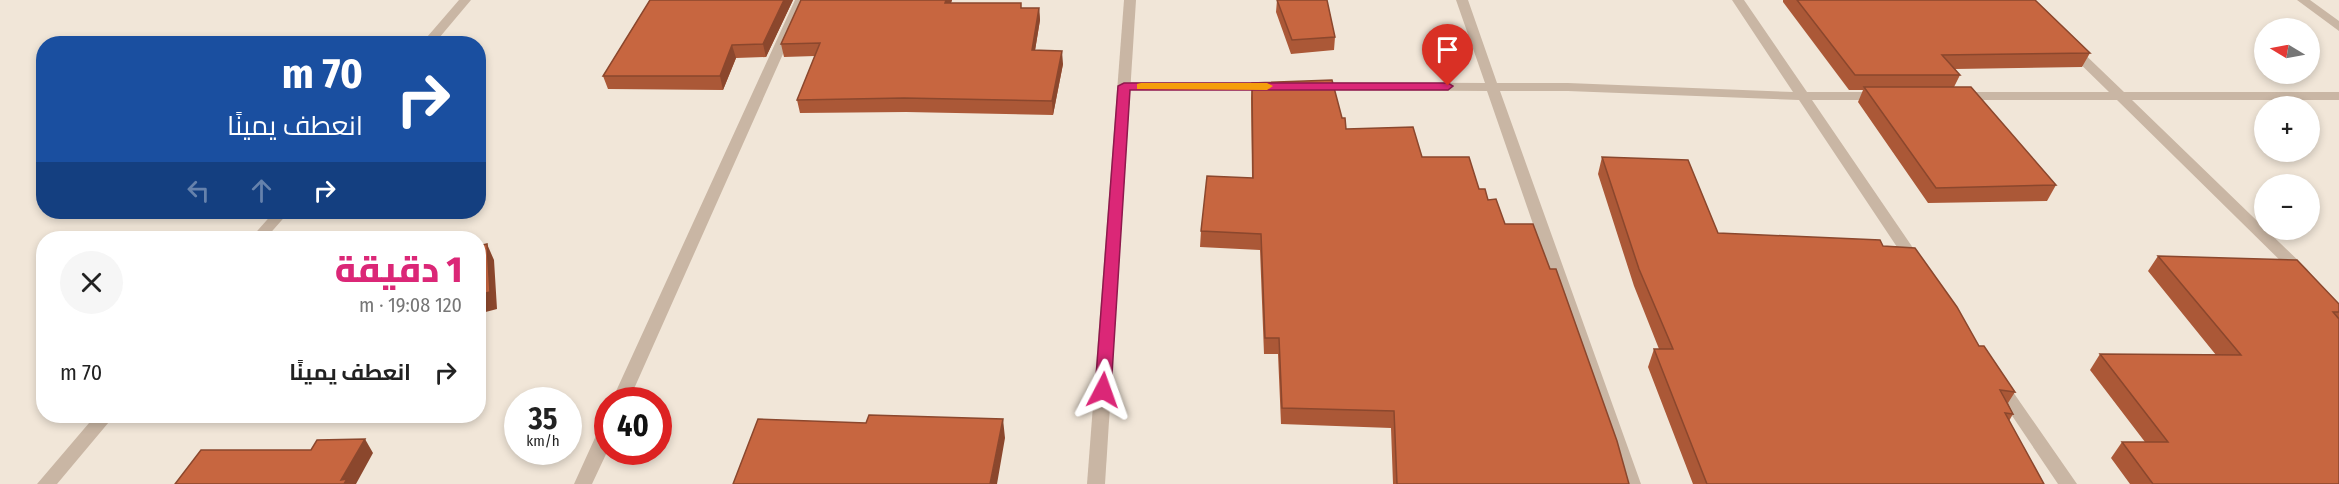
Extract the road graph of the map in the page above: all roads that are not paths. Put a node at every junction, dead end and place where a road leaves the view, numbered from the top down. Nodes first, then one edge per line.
1 (465, 0) edge
2 (801, 0) edge
3 (1130, 0) edge
4 (1462, 0) edge
5 (1738, 0) edge
6 (2303, 0) edge
7 (2339, 27) edge
8 (434, 36) edge
9 (2063, 40) edge
10 (1124, 86) junction
11 (1279, 86) edge
12 (1303, 86) edge
13 (1494, 86) junction
14 (1801, 96) junction
15 (1896, 96) edge
16 (1943, 96) edge
17 (2120, 96) junction
18 (2339, 96) edge
19 (276, 219) edge
20 (264, 231) edge
21 (1928, 280) edge
22 (2314, 284) edge
23 (1988, 368) edge
24 (626, 387) edge
25 (99, 423) edge
26 (594, 460) edge
27 (46, 484) edge
28 (583, 484) edge
29 (1096, 484) edge
30 (1632, 484) edge
31 (2068, 484) edge

1 - 8 street
2 - 24 street
3 - 10 street
4 - 13 street
5 - 14 street
6 - 7 street
9 - 17 street
10 - 11 street
10 - 29 street
12 - 13 street
13 - 14 street
13 - 30 street
14 - 15 street
14 - 21 street
16 - 17 street
17 - 18 street
17 - 22 street
19 - 20 street
23 - 31 street
25 - 27 street
26 - 28 street

